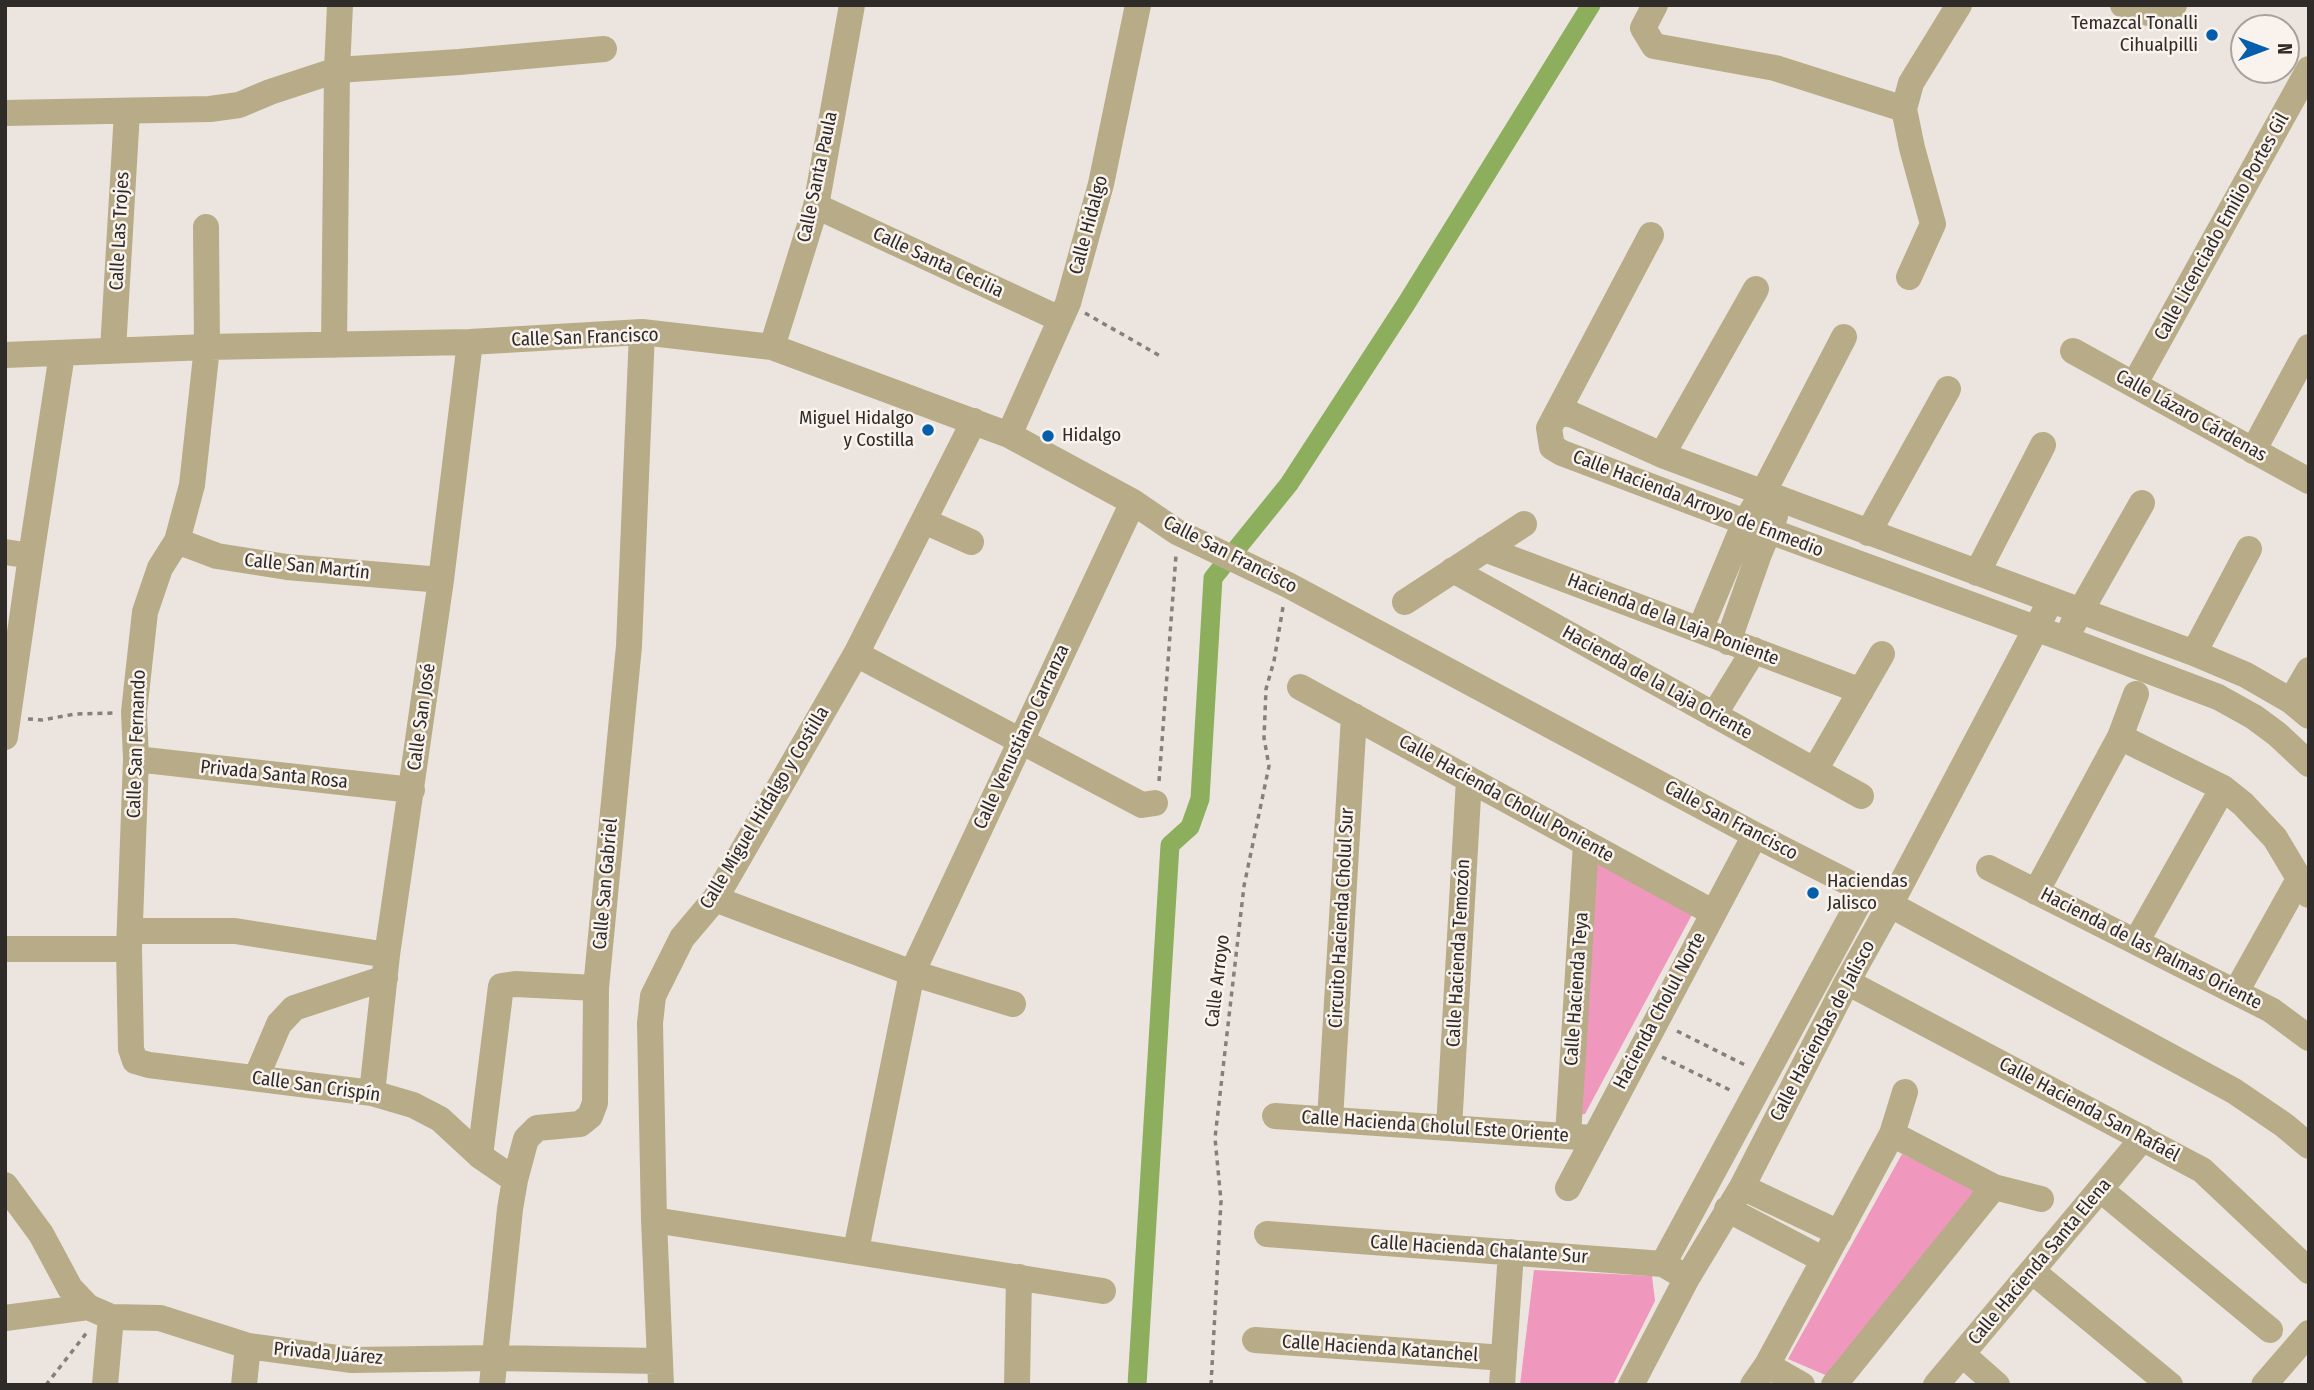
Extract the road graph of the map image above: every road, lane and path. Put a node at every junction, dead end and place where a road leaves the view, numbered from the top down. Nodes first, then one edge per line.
1 (340, 5) edge
2 (852, 5) edge
3 (1138, 5) edge
4 (1655, 5) edge
5 (1959, 5) edge
6 (2123, 5) edge
7 (2174, 5) edge
8 (604, 49) dead end
9 (2309, 69) edge
10 (337, 70) junction
11 (1905, 109) junction
12 (127, 112) junction
13 (5, 113) edge
14 (816, 206) junction
15 (206, 227) dead end
16 (1651, 235) dead end
17 (1909, 277) dead end
18 (1756, 289) dead end
19 (1064, 311) junction
20 (642, 332) junction
21 (1844, 337) dead end
22 (470, 342) junction
23 (334, 345) junction
24 (772, 346) junction
25 (207, 347) junction
26 (2309, 348) edge
27 (113, 350) junction
28 (2073, 351) dead end
29 (62, 354) junction
30 (5, 355) edge
31 (1162, 357) dead end
32 (2134, 385) junction
33 (1948, 389) dead end
34 (1556, 417) junction
35 (974, 421) junction
36 (1009, 435) junction
37 (2043, 445) dead end
38 (2253, 451) junction
39 (1662, 455) junction
40 (2309, 481) edge
41 (1773, 497) junction
42 (1133, 502) junction
43 (2142, 503) dead end
44 (924, 521) junction
45 (1524, 524) dead end
46 (1757, 526) junction
47 (1177, 532) junction
48 (1868, 533) junction
49 (177, 541) junction
50 (971, 542) dead end
51 (1485, 549) junction
52 (2249, 549) dead end
53 (18, 554) edge
54 (1453, 570) junction
55 (1977, 573) junction
56 (441, 580) junction
57 (1288, 584) junction
58 (2051, 600) junction
59 (1405, 602) dead end
60 (2081, 610) junction
61 (2037, 629) junction
62 (1700, 630) junction
63 (2065, 639) junction
64 (1728, 642) junction
65 (1754, 650) junction
66 (2194, 653) junction
67 (856, 654) junction
68 (1882, 654) dead end
69 (2309, 670) edge
70 (1300, 687) dead end
71 (1861, 691) junction
72 (2136, 694) dead end
73 (2300, 709) edge
74 (134, 712) junction
75 (1714, 715) junction
76 (1354, 716) junction
77 (7, 727) edge
78 (2120, 737) junction
79 (1020, 740) junction
80 (136, 760) junction
81 (2309, 764) edge
82 (1815, 771) junction
83 (1469, 779) junction
84 (2222, 788) junction
85 (412, 790) junction
86 (1861, 796) dead end
87 (1155, 803) joint
88 (1755, 835) junction
89 (1586, 843) junction
90 (1989, 868) dead end
91 (2304, 887) edge
92 (1865, 891) junction
93 (2036, 892) junction
94 (715, 899) junction
95 (1890, 905) junction
96 (1712, 912) junction
97 (130, 940) junction
98 (2136, 942) junction
99 (5, 948) edge
100 (386, 966) junction
101 (912, 973) junction
102 (1847, 982) junction
103 (596, 988) junction
104 (2236, 992) junction
105 (1013, 1003) dead end
106 (1655, 1021) junction
107 (2309, 1038) edge
108 (1642, 1047) junction
109 (135, 1061) joint
110 (1766, 1075) junction
111 (257, 1078) junction
112 (1905, 1092) dead end
113 (372, 1093) junction
114 (1753, 1101) junction
115 (1275, 1116) dead end
116 (1330, 1120) junction
117 (1449, 1128) junction
118 (1892, 1134) junction
119 (1568, 1136) junction
120 (1594, 1138) junction
121 (2143, 1138) junction
122 (2309, 1146) edge
123 (480, 1156) junction
124 (515, 1180) junction
125 (5, 1185) edge
126 (1742, 1187) junction
127 (1994, 1187) junction
128 (1568, 1188) dead end
129 (2101, 1190) junction
130 (2041, 1199) dead end
131 (1727, 1209) junction
132 (654, 1220) junction
133 (1839, 1233) junction
134 (1267, 1234) dead end
135 (856, 1250) junction
136 (1511, 1252) junction
137 (1824, 1260) junction
138 (1663, 1264) junction
139 (2309, 1270) edge
140 (2032, 1271) junction
141 (1019, 1277) junction
142 (1687, 1279) junction
143 (1103, 1291) dead end
144 (100, 1313) junction
145 (5, 1318) edge
146 (2270, 1330) dead end
147 (2309, 1333) edge
148 (1255, 1340) dead end
149 (248, 1346) junction
150 (1962, 1354) junction
151 (495, 1358) junction
152 (1504, 1358) junction
153 (659, 1373) edge
154 (1760, 1375) edge
155 (46, 1385) edge
156 (105, 1385) edge
157 (244, 1385) edge
158 (492, 1385) edge
159 (1017, 1385) edge
160 (1211, 1385) edge
161 (1502, 1385) edge
162 (1631, 1385) edge
163 (1802, 1385) edge
164 (1834, 1385) edge
165 (1936, 1385) edge
166 (1997, 1385) edge
167 (2170, 1385) edge
168 (2264, 1385) edge

1 - 10 street
2 - 14 street, Calle Santa Paula
3 - 19 street, Calle Hidalgo
4 - 11 street
5 - 11 street
6 - 7 street
8 - 10 street
9 - 32 street, Calle Licenciado Emilio Portes Gil
10 - 12 street
10 - 23 street
11 - 17 street
12 - 13 street
12 - 27 street, Calle Las Trojes
14 - 19 street, Calle Santa Cecilia
14 - 24 street, Calle Santa Paula
15 - 25 street, Calle San Fernando
16 - 34 street
18 - 39 street
19 - 31 path
19 - 36 street, Calle Hidalgo
20 - 22 street, Calle San Francisco
20 - 24 street, Calle San Francisco
20 - 103 street, Calle San Gabriel
21 - 41 street
22 - 23 street, Calle San Francisco
22 - 56 street, Calle San José
23 - 25 street, Calle San Francisco
24 - 35 street, Calle San Francisco
25 - 27 street, Calle San Francisco
25 - 49 street, Calle San Fernando
26 - 38 street
27 - 29 street, Calle San Francisco
28 - 32 street, Calle Lázaro Cárdenas
29 - 30 street, Calle San Francisco
29 - 53 street
32 - 38 street, Calle Lázaro Cárdenas
33 - 48 street
34 - 39 street, Calle Hacienda Arroyo de Enmedio
34 - 46 street, Calle Hacienda Arroyo de Enmedio
35 - 36 street, Calle San Francisco
35 - 44 street, Calle Miguel Hidalgo y Costilla
36 - 42 street, Calle San Francisco
37 - 55 street
38 - 40 street, Calle Lázaro Cárdenas
39 - 41 street, Calle Hacienda Arroyo de Enmedio
41 - 46 street
41 - 48 street, Calle Hacienda Arroyo de Enmedio
42 - 47 street, Calle San Francisco
42 - 79 street, Calle Venustiano Carranza
43 - 60 street
44 - 50 street
44 - 67 street, Calle Miguel Hidalgo y Costilla
45 - 51 street
46 - 61 street, Calle Hacienda Arroyo de Enmedio
46 - 62 street
46 - 64 street
47 - 57 street, Calle San Francisco
47 - 87 path
48 - 55 street, Calle Hacienda Arroyo de Enmedio
49 - 56 street, Calle San Martín
49 - 74 street, Calle San Fernando
51 - 54 street
51 - 62 street, Hacienda de la Laja Poniente
52 - 66 street
53 - 77 street
54 - 59 street
54 - 75 street, Hacienda de la Laja Oriente
55 - 58 street, Calle Hacienda Arroyo de Enmedio
56 - 85 street, Calle San José
57 - 88 street, Calle San Francisco
57 - 160 path, Calle Arroyo
58 - 60 street, Calle Hacienda Arroyo de Enmedio
58 - 61 street, Calle Haciendas de Jalisco
60 - 63 street
60 - 66 street, Calle Hacienda Arroyo de Enmedio
61 - 63 street, Calle Hacienda Arroyo de Enmedio
61 - 95 street, Calle Haciendas de Jalisco
62 - 64 street, Hacienda de la Laja Poniente
63 - 81 street, Calle Hacienda Arroyo de Enmedio
64 - 65 street, Hacienda de la Laja Poniente
65 - 71 street, Hacienda de la Laja Poniente
65 - 75 street
66 - 73 street, Calle Hacienda Arroyo de Enmedio
67 - 79 street
67 - 94 street, Calle Miguel Hidalgo y Costilla
68 - 71 street
69 - 73 street
70 - 76 street, Calle Hacienda Cholul Poniente
71 - 82 street
72 - 78 street
74 - 77 path
74 - 80 street, Calle San Fernando
75 - 82 street, Hacienda de la Laja Oriente
76 - 83 street, Calle Hacienda Cholul Poniente
76 - 116 street, Circuito Hacienda Cholul Sur
78 - 84 street
78 - 93 street
79 - 87 street
79 - 101 street, Calle Venustiano Carranza
80 - 85 street, Privada Santa Rosa
80 - 97 street, Calle San Fernando
82 - 86 street, Hacienda de la Laja Oriente
83 - 89 street, Calle Hacienda Cholul Poniente
83 - 117 street, Calle Hacienda Temozón
84 - 91 street
84 - 98 street
85 - 100 street, Calle San José
88 - 92 street, Calle San Francisco
88 - 96 street, Hacienda Cholul Norte
89 - 96 street, Calle Hacienda Cholul Poniente
89 - 119 street, Calle Hacienda Teya
90 - 93 street, Hacienda de las Palmas Oriente
91 - 104 street
92 - 95 street, Calle San Francisco
92 - 110 street, Calle Haciendas de Jalisco
93 - 98 street, Hacienda de las Palmas Oriente
94 - 101 street
94 - 132 street, Calle Miguel Hidalgo y Costilla
95 - 102 street, Calle Haciendas de Jalisco
95 - 122 street, Calle San Francisco
96 - 106 street, Hacienda Cholul Norte
97 - 99 street
97 - 100 street
97 - 109 street, Calle San Fernando
98 - 104 street, Hacienda de las Palmas Oriente
100 - 111 street
100 - 113 street, Calle San José
101 - 105 street
101 - 135 street, Calle Venustiano Carranza
102 - 121 street, Calle Hacienda San Rafaél
102 - 126 street, Calle Haciendas de Jalisco
103 - 123 street
103 - 124 street, Calle San Gabriel
104 - 107 street, Hacienda de las Palmas Oriente
106 - 108 street, Hacienda Cholul Norte
106 - 110 path
108 - 114 path
108 - 120 street, Hacienda Cholul Norte
109 - 111 street, Calle San Crispín
110 - 114 street, Calle Haciendas de Jalisco
111 - 113 street, Calle San Crispín
112 - 118 street
113 - 123 street, Calle San Crispín
114 - 138 street, Calle Haciendas de Jalisco
115 - 116 street, Calle Hacienda Cholul Este Oriente
116 - 117 street, Calle Hacienda Cholul Este Oriente
117 - 119 street, Calle Hacienda Cholul Este Oriente
118 - 127 street
118 - 133 street
119 - 120 street, Calle Hacienda Cholul Este Oriente
120 - 128 street, Hacienda Cholul Norte
121 - 129 street, Calle Hacienda Santa Elena
121 - 139 street, Calle Hacienda San Rafaél
123 - 124 street, Calle San Crispín
124 - 151 street, Calle San Gabriel
125 - 144 street
126 - 131 street, Calle Haciendas de Jalisco
126 - 133 street
127 - 130 street
127 - 164 street
129 - 140 street, Calle Hacienda Santa Elena
129 - 146 street
131 - 137 street
131 - 142 street, Calle Haciendas de Jalisco
132 - 135 street
132 - 153 street, Calle Miguel Hidalgo y Costilla
133 - 137 street
134 - 136 street, Calle Hacienda Chalante Sur
135 - 141 street
136 - 138 street, Calle Hacienda Chalante Sur
136 - 152 street
137 - 154 street
138 - 142 street, Calle Hacienda Chalante Sur
140 - 150 street, Calle Hacienda Santa Elena
140 - 167 street
141 - 143 street
141 - 159 street
142 - 162 street, Calle Haciendas de Jalisco
144 - 145 street, Privada Juárez
144 - 149 street, Privada Juárez
144 - 155 path
144 - 156 street
147 - 168 street
148 - 152 street, Calle Hacienda Katanchel
149 - 151 street, Privada Juárez
149 - 157 street
150 - 165 street, Calle Hacienda Santa Elena
150 - 166 street
151 - 153 street, Privada Juárez
151 - 158 street, Calle San Gabriel
152 - 161 street
154 - 163 street

